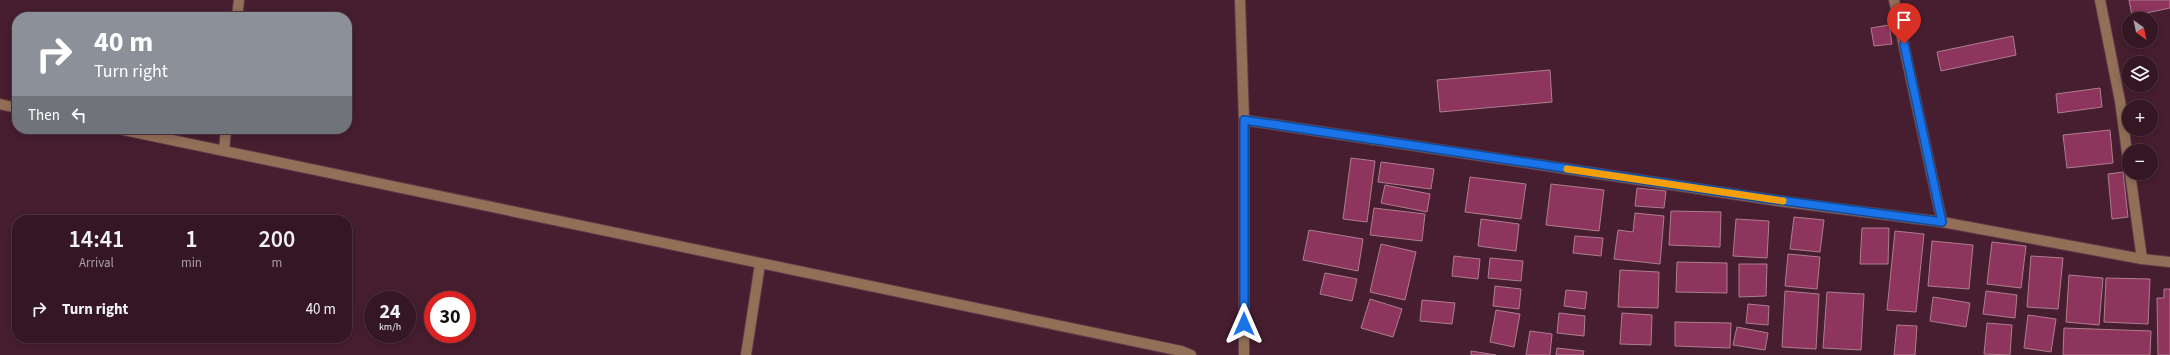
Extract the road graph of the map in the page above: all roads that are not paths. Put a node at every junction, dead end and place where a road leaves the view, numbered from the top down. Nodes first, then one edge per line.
1 (239, 0) edge
2 (1240, 0) edge
3 (1894, 0) edge
4 (2100, 0) edge
5 (238, 12) edge
6 (0, 104) edge
7 (12, 107) edge
8 (1244, 120) junction
9 (143, 134) edge
10 (226, 134) edge
11 (2126, 144) edge
12 (224, 151) junction
13 (2131, 180) edge
14 (1942, 222) junction
15 (2142, 259) junction
16 (2170, 262) edge
17 (760, 264) junction
18 (746, 355) edge
19 (1191, 355) edge
20 (1244, 355) edge

1 - 5 street
2 - 8 street
3 - 14 street
4 - 11 street
6 - 7 street
8 - 14 street
8 - 20 street
9 - 12 street
10 - 12 street
12 - 17 street
13 - 15 street
14 - 15 street
15 - 16 street
17 - 18 street
17 - 19 street

